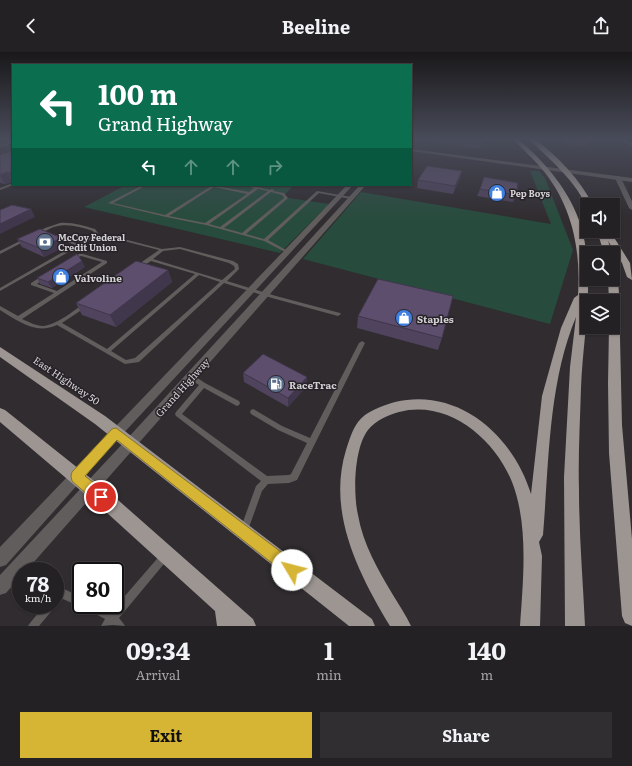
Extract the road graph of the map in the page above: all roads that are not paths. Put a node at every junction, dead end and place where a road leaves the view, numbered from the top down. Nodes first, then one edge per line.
1 (524, 166) edge
2 (529, 166) edge
3 (543, 166) edge
4 (561, 166) edge
5 (545, 168) junction
6 (566, 170) junction
7 (618, 178) junction
8 (632, 180) edge
9 (12, 184) edge
10 (143, 186) edge
11 (214, 186) edge
12 (248, 186) edge
13 (349, 186) edge
14 (362, 186) edge
15 (257, 188) junction
16 (0, 189) edge
17 (272, 190) junction
18 (249, 193) junction
19 (340, 196) junction
20 (351, 198) junction
21 (586, 198) edge
22 (632, 207) edge
23 (166, 216) junction
24 (206, 224) junction
25 (221, 228) junction
26 (42, 231) junction
27 (243, 234) junction
28 (35, 235) edge
29 (113, 237) dead end
30 (28, 238) edge
31 (610, 238) edge
32 (265, 240) junction
33 (78, 245) junction
34 (580, 248) edge
35 (162, 250) junction
36 (287, 252) junction
37 (0, 253) edge
38 (150, 259) junction
39 (69, 262) edge
40 (51, 273) edge
41 (130, 273) edge
42 (198, 274) junction
43 (632, 277) edge
44 (224, 282) junction
45 (583, 286) joint
46 (614, 286) edge
47 (0, 290) edge
48 (251, 290) junction
49 (58, 293) junction
50 (265, 294) junction
51 (91, 301) edge
52 (0, 308) edge
53 (338, 314) dead end
54 (18, 319) junction
55 (59, 324) junction
56 (362, 343) dead end
57 (0, 351) edge
58 (107, 352) junction
59 (191, 377) junction
60 (203, 384) junction
61 (237, 403) dead end
62 (253, 412) dead end
63 (0, 414) edge
64 (116, 432) junction
65 (312, 442) junction
66 (131, 444) junction
67 (77, 476) junction
68 (266, 480) junction
69 (90, 488) junction
70 (243, 532) junction
71 (166, 554) junction
72 (0, 559) edge
73 (532, 563) junction
74 (0, 587) edge
75 (224, 607) junction
76 (43, 614) edge
77 (105, 614) edge
78 (632, 616) edge
79 (113, 618) junction
80 (33, 626) edge
81 (106, 626) edge
82 (120, 626) edge
83 (227, 626) edge
84 (246, 626) edge
85 (365, 626) edge
86 (401, 626) edge
87 (530, 626) edge
88 (575, 626) edge

1 - 5 street
2 - 5 street
3 - 5 highway
4 - 6 highway
5 - 6 street
5 - 34 highway
6 - 7 street
6 - 21 highway
7 - 8 street
7 - 22 street
9 - 16 lane
10 - 23 lane
11 - 18 lane
11 - 23 lane
12 - 15 lane
13 - 19 street, Grand Highway
14 - 20 street, Grand Highway
15 - 17 lane
15 - 18 lane
17 - 25 lane
17 - 27 lane
18 - 24 lane
19 - 20 lane
19 - 32 lane
19 - 36 street, Grand Highway
20 - 50 street, Grand Highway
23 - 24 lane
24 - 25 lane
25 - 27 lane
26 - 28 lane
26 - 33 lane
26 - 33 lane
27 - 32 lane
29 - 35 lane
30 - 37 lane
31 - 43 highway
32 - 36 lane
33 - 47 lane
35 - 38 lane
35 - 44 lane
36 - 48 street, Grand Highway
38 - 41 lane
38 - 42 lane
39 - 49 lane
40 - 49 lane
42 - 44 lane
42 - 58 lane
44 - 48 lane
44 - 58 lane
45 - 73 highway
45 - 88 highway
46 - 78 highway
48 - 50 lane
48 - 64 street, Grand Highway
49 - 54 lane
50 - 53 lane
50 - 59 street, Grand Highway
51 - 55 lane
52 - 54 lane
54 - 55 lane
55 - 58 lane
56 - 65 lane
57 - 64 highway, East Highway 50
59 - 60 lane
59 - 66 street, Grand Highway
60 - 61 lane
60 - 68 lane
62 - 65 lane
63 - 67 highway
64 - 66 highway, East Highway 50
64 - 67 street, Grand Highway
65 - 68 lane
66 - 69 street, Grand Highway
66 - 70 highway, East Highway 50
67 - 69 highway
67 - 72 street, Grand Highway
68 - 70 lane
69 - 71 highway
69 - 74 street, Grand Highway
70 - 85 highway, East Highway 50
71 - 75 highway
71 - 79 lane
73 - 86 highway
73 - 87 highway
75 - 83 highway
75 - 84 highway
76 - 80 lane
77 - 79 lane
79 - 81 lane
79 - 82 lane

